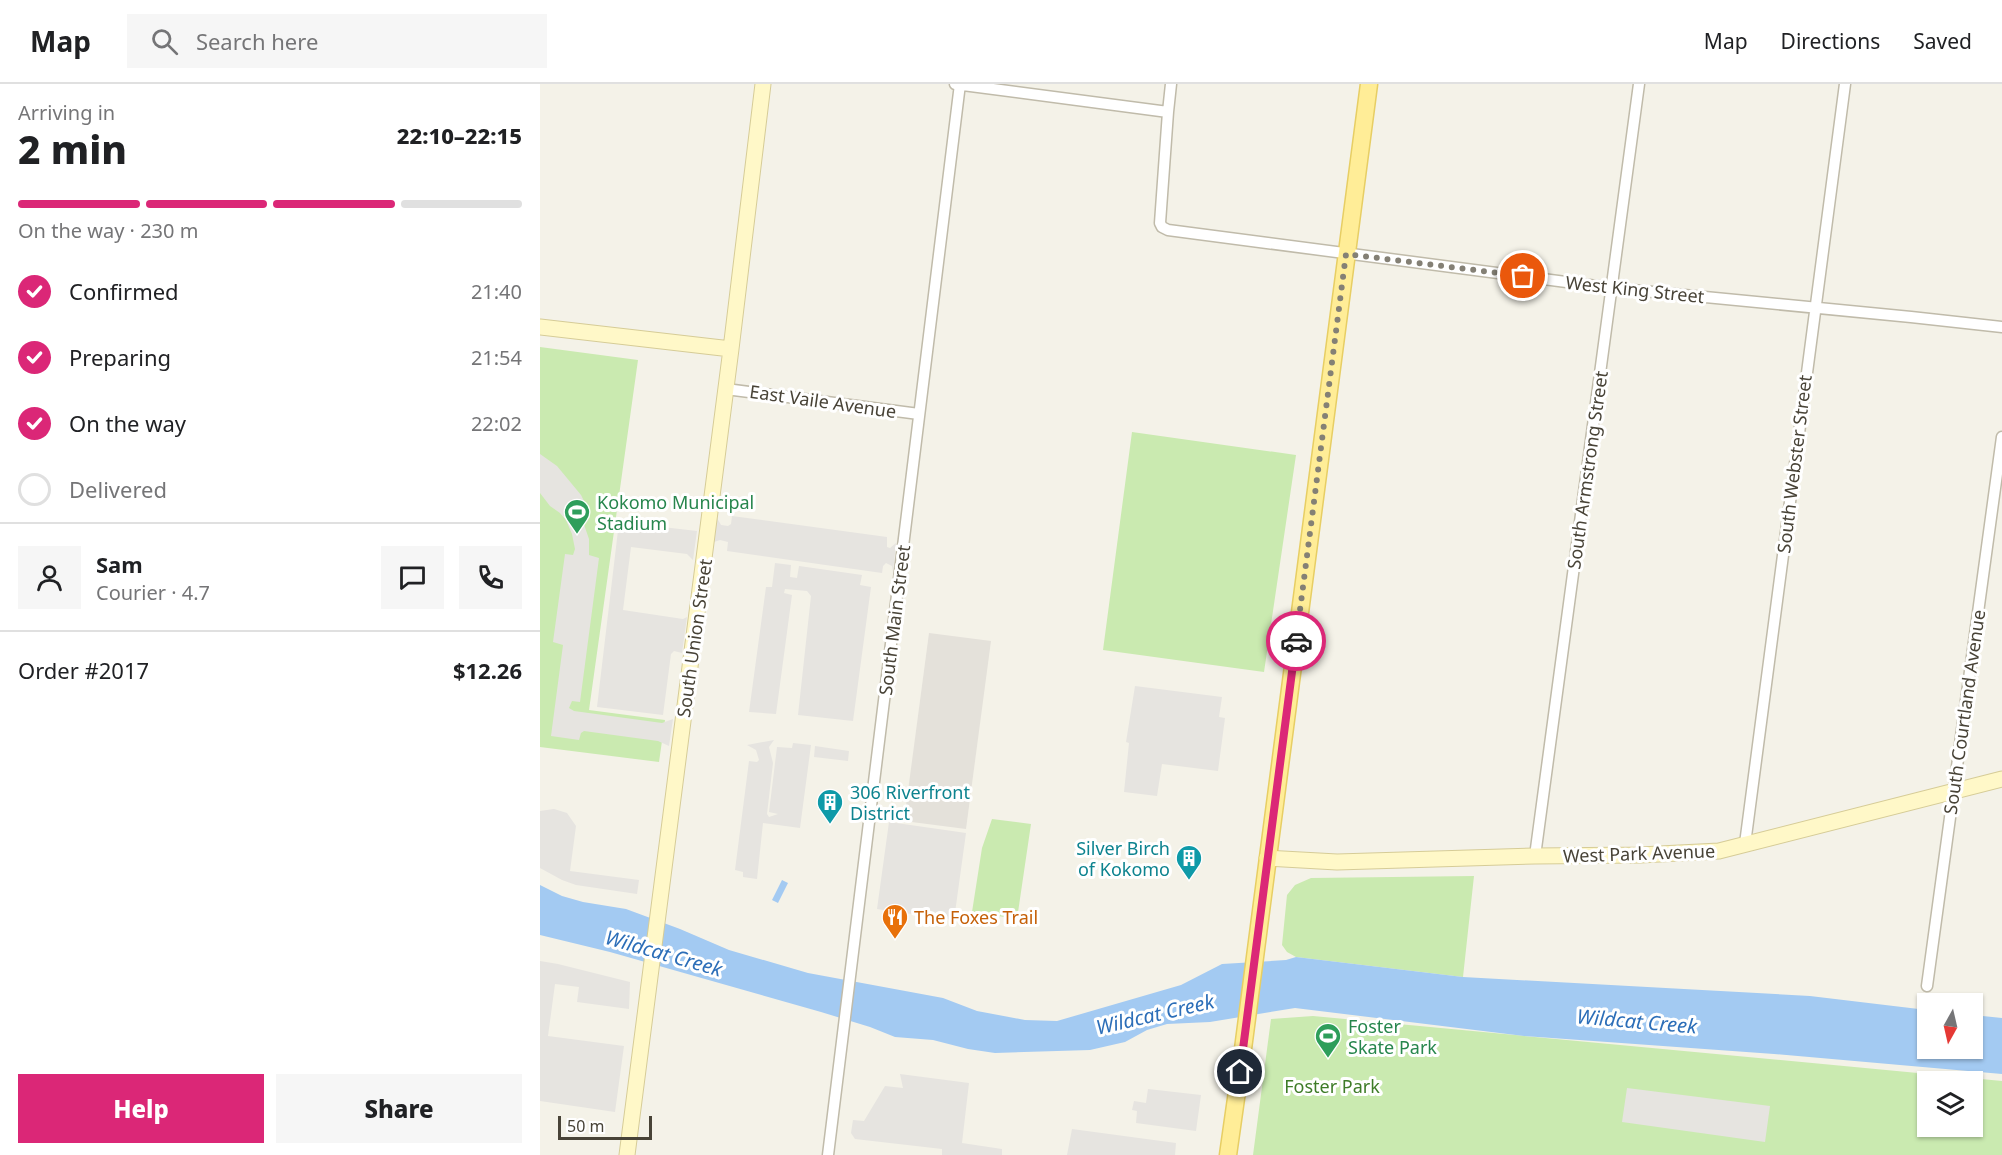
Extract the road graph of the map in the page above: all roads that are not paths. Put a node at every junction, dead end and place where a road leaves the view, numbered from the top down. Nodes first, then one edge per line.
1 (763, 84) edge
2 (955, 84) edge
3 (960, 84) edge
4 (1171, 84) edge
5 (1369, 84) edge
6 (1639, 84) edge
7 (1845, 84) edge
8 (1168, 112) junction
9 (1346, 254) junction
10 (1611, 288) junction
11 (1815, 307) junction
12 (540, 327) edge
13 (2002, 327) edge
14 (731, 349) junction
15 (726, 388) junction
16 (919, 414) junction
17 (2002, 438) edge
18 (2002, 779) edge
19 (1952, 792) junction
20 (1745, 844) junction
21 (1535, 856) junction
22 (1267, 858) junction
23 (1927, 986) dead end
24 (627, 1155) edge
25 (828, 1155) edge
26 (1228, 1155) edge

1 - 14 street, South Union Street
2 - 3 street
3 - 8 street
3 - 16 street, South Main Street
4 - 8 street
5 - 9 main road
6 - 10 street, South Armstrong Street
7 - 11 street, South Webster Street
8 - 9 street, West King Street
9 - 10 street, West King Street
9 - 22 main road
10 - 11 street, West King Street
10 - 21 street, South Armstrong Street
11 - 13 street, West King Street
11 - 20 street, South Webster Street
12 - 14 street
14 - 15 street, South Union Street
15 - 16 street, East Vaile Avenue
15 - 24 street, South Union Street
16 - 25 street, South Main Street
17 - 19 street, South Courtland Avenue
18 - 19 street, West Park Avenue
19 - 20 street, West Park Avenue
19 - 23 street, South Courtland Avenue
20 - 21 street, West Park Avenue
21 - 22 street, West Park Avenue
22 - 26 main road

